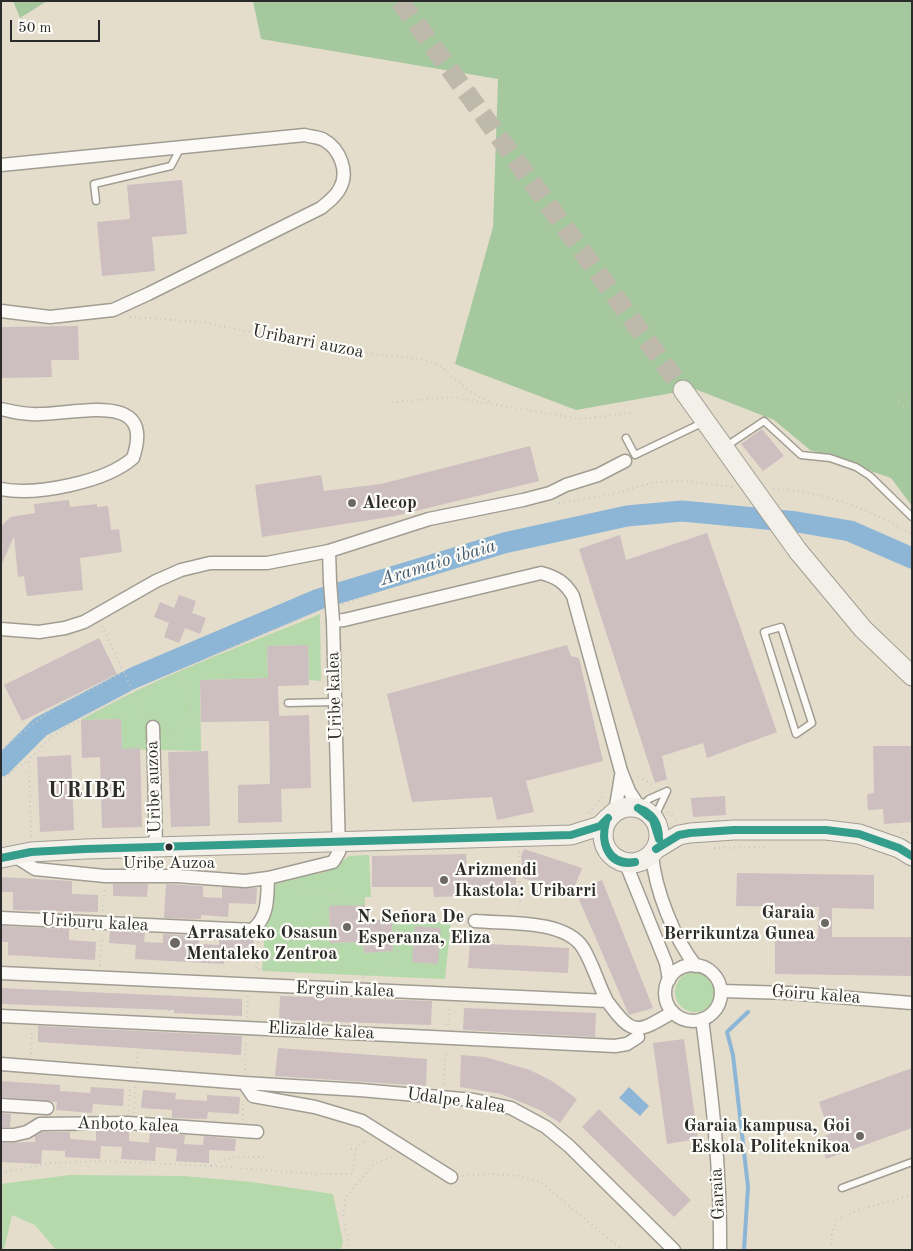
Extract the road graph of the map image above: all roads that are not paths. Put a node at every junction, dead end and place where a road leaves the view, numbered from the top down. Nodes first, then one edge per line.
1 (181, 147) junction
2 (1, 165) edge
3 (96, 201) dead end
4 (1, 311) edge
5 (683, 390) tunnel mouth
6 (1, 409) edge
7 (706, 422) junction
8 (626, 438) dead end
9 (724, 448) junction
10 (630, 458) junction
11 (1, 489) edge
12 (912, 517) edge
13 (329, 551) junction
14 (333, 621) junction
15 (1, 629) edge
16 (912, 676) edge
17 (336, 702) junction
18 (288, 703) dead end
19 (152, 727) dead end
20 (796, 734) joint
21 (621, 774) junction
22 (640, 808) junction
23 (612, 815) junction
24 (656, 822) junction
25 (581, 826) junction
26 (690, 833) junction
27 (340, 842) junction
28 (156, 847) junction
29 (654, 852) junction
30 (608, 853) junction
31 (912, 856) edge
32 (7, 857) edge
33 (626, 864) junction
34 (268, 878) junction
35 (1, 918) edge
36 (475, 921) dead end
37 (696, 966) junction
38 (1, 973) edge
39 (669, 980) junction
40 (721, 991) junction
41 (607, 1001) junction
42 (912, 1003) edge
43 (673, 1012) junction
44 (1, 1016) edge
45 (702, 1020) junction
46 (638, 1037) dead end
47 (1, 1064) edge
48 (245, 1077) junction
49 (1, 1105) edge
50 (47, 1108) dead end
51 (257, 1132) dead end
52 (1, 1135) edge
53 (912, 1162) edge
54 (451, 1177) road end
55 (842, 1188) dead end
56 (719, 1249) edge
57 (674, 1250) edge

1 - 2 street
1 - 3 lane
1 - 4 street
5 - 7 street
6 - 11 street
7 - 9 street
7 - 10 lane
8 - 10 lane
9 - 12 lane
9 - 16 street, bridge
10 - 13 street
13 - 14 street, Uribe kalea, bridge
13 - 15 street
14 - 17 street, Uribe kalea
14 - 21 street
17 - 18 lane
17 - 27 street, Uribe kalea
19 - 28 street, Uribe auzoa
20 - 20 lane
21 - 22 street
21 - 23 street
22 - 23 street
22 - 24 street
22 - 24 lane
23 - 25 street
23 - 30 street
24 - 26 street
24 - 29 street
25 - 27 street
25 - 30 street
26 - 29 street
26 - 31 street
27 - 28 street
27 - 34 street
28 - 32 street
29 - 33 street
29 - 37 street
30 - 33 street
32 - 34 street
33 - 39 street
34 - 35 street, Uriburu kalea
36 - 41 street
37 - 39 street
37 - 40 street
38 - 41 street, Erguin kalea
39 - 43 street
40 - 42 street, Goiru kalea
40 - 45 street
41 - 43 street
43 - 45 street
44 - 46 street, Elizalde kalea
45 - 56 street, Garaia
47 - 48 street, Udalpe kalea
48 - 54 street
48 - 57 street, Udalpe kalea
49 - 50 street
51 - 52 street, Anboto kalea
53 - 55 lane

